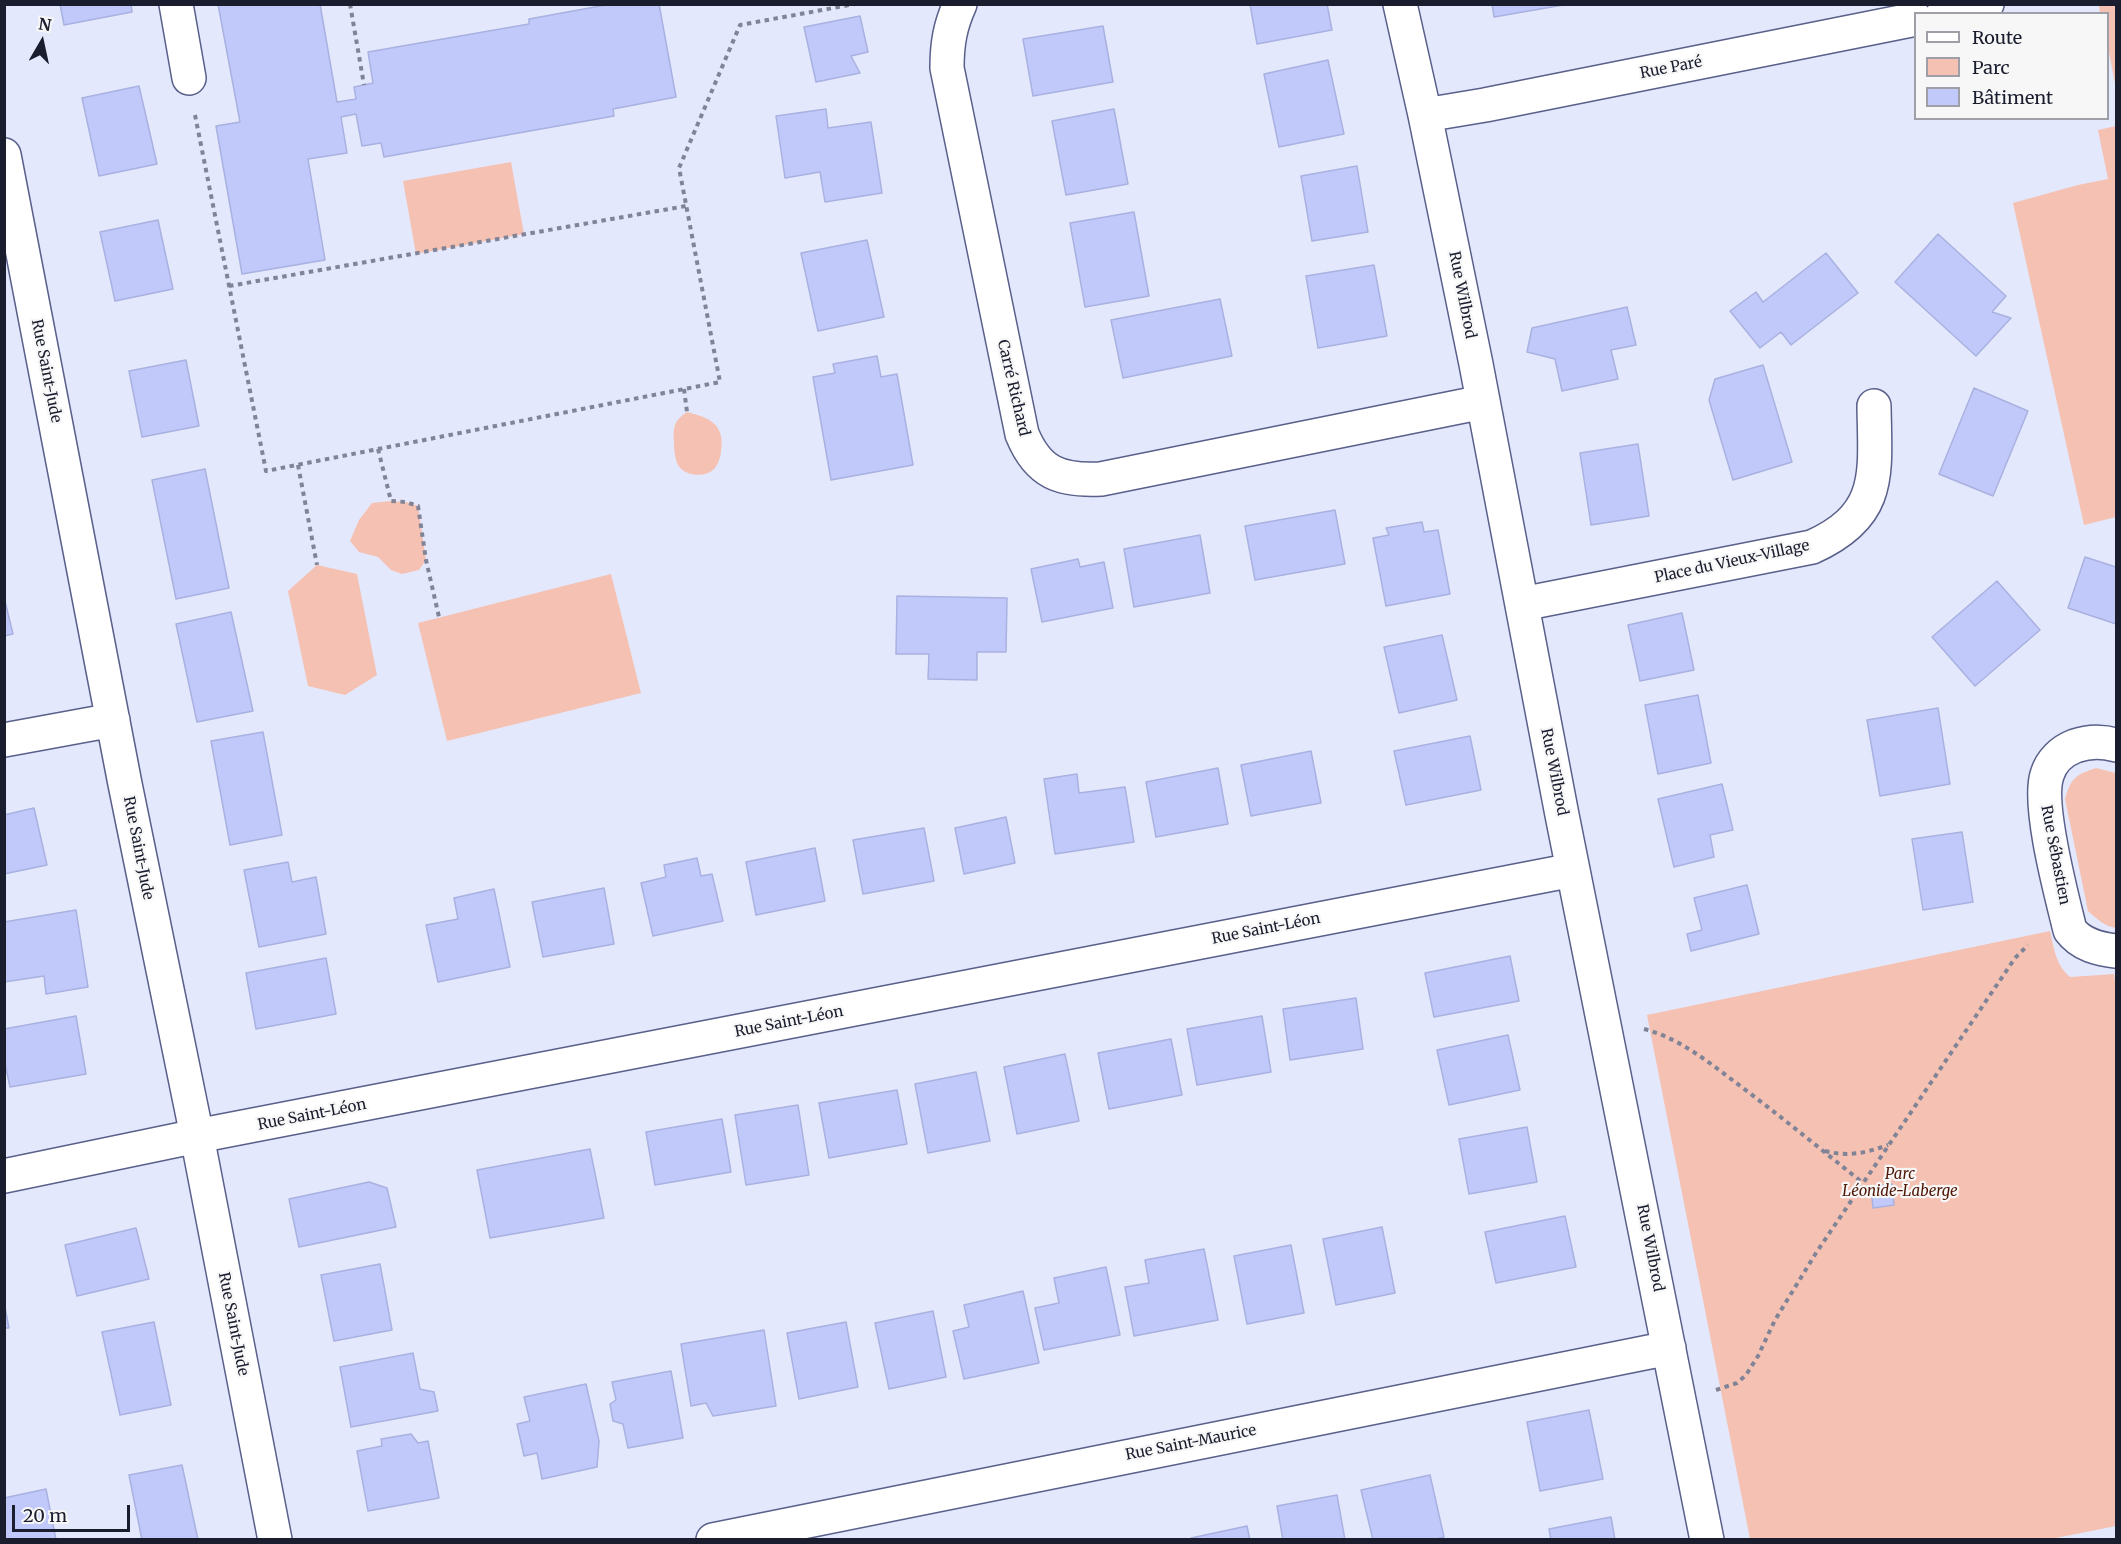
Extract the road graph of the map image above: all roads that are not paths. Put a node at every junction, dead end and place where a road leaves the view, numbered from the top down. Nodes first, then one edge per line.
1 (176, 4) edge
2 (960, 4) edge
3 (1400, 4) edge
4 (1987, 4) edge
5 (1951, 12) edge
6 (1914, 19) edge
7 (191, 94) road end
8 (1425, 115) junction
9 (4, 155) edge
10 (1483, 402) junction
11 (1874, 406) dead end
12 (1522, 604) junction
13 (113, 720) junction
14 (4, 740) edge
15 (2116, 745) edge
16 (1573, 870) junction
17 (2116, 951) edge
18 (196, 1136) junction
19 (4, 1176) edge
20 (1669, 1348) junction
21 (275, 1539) edge
22 (713, 1539) edge
23 (1707, 1539) edge

1 - 7 street
2 - 10 street, Carré Richard
3 - 8 street, Rue Wilbrod
4 - 5 street
6 - 8 street, Rue Paré
8 - 10 street, Rue Wilbrod
9 - 13 street, Rue Saint-Jude
10 - 12 street, Rue Wilbrod
11 - 12 street, Place du Vieux-Village
12 - 16 street, Rue Wilbrod
13 - 14 street
13 - 18 street, Rue Saint-Jude
15 - 17 street, Rue Sébastien
16 - 18 street, Rue Saint-Léon
16 - 20 street, Rue Wilbrod
18 - 19 street, Rue Saint-Léon
18 - 21 street, Rue Saint-Jude
20 - 22 street, Rue Saint-Maurice
20 - 23 street, Rue Wilbrod

